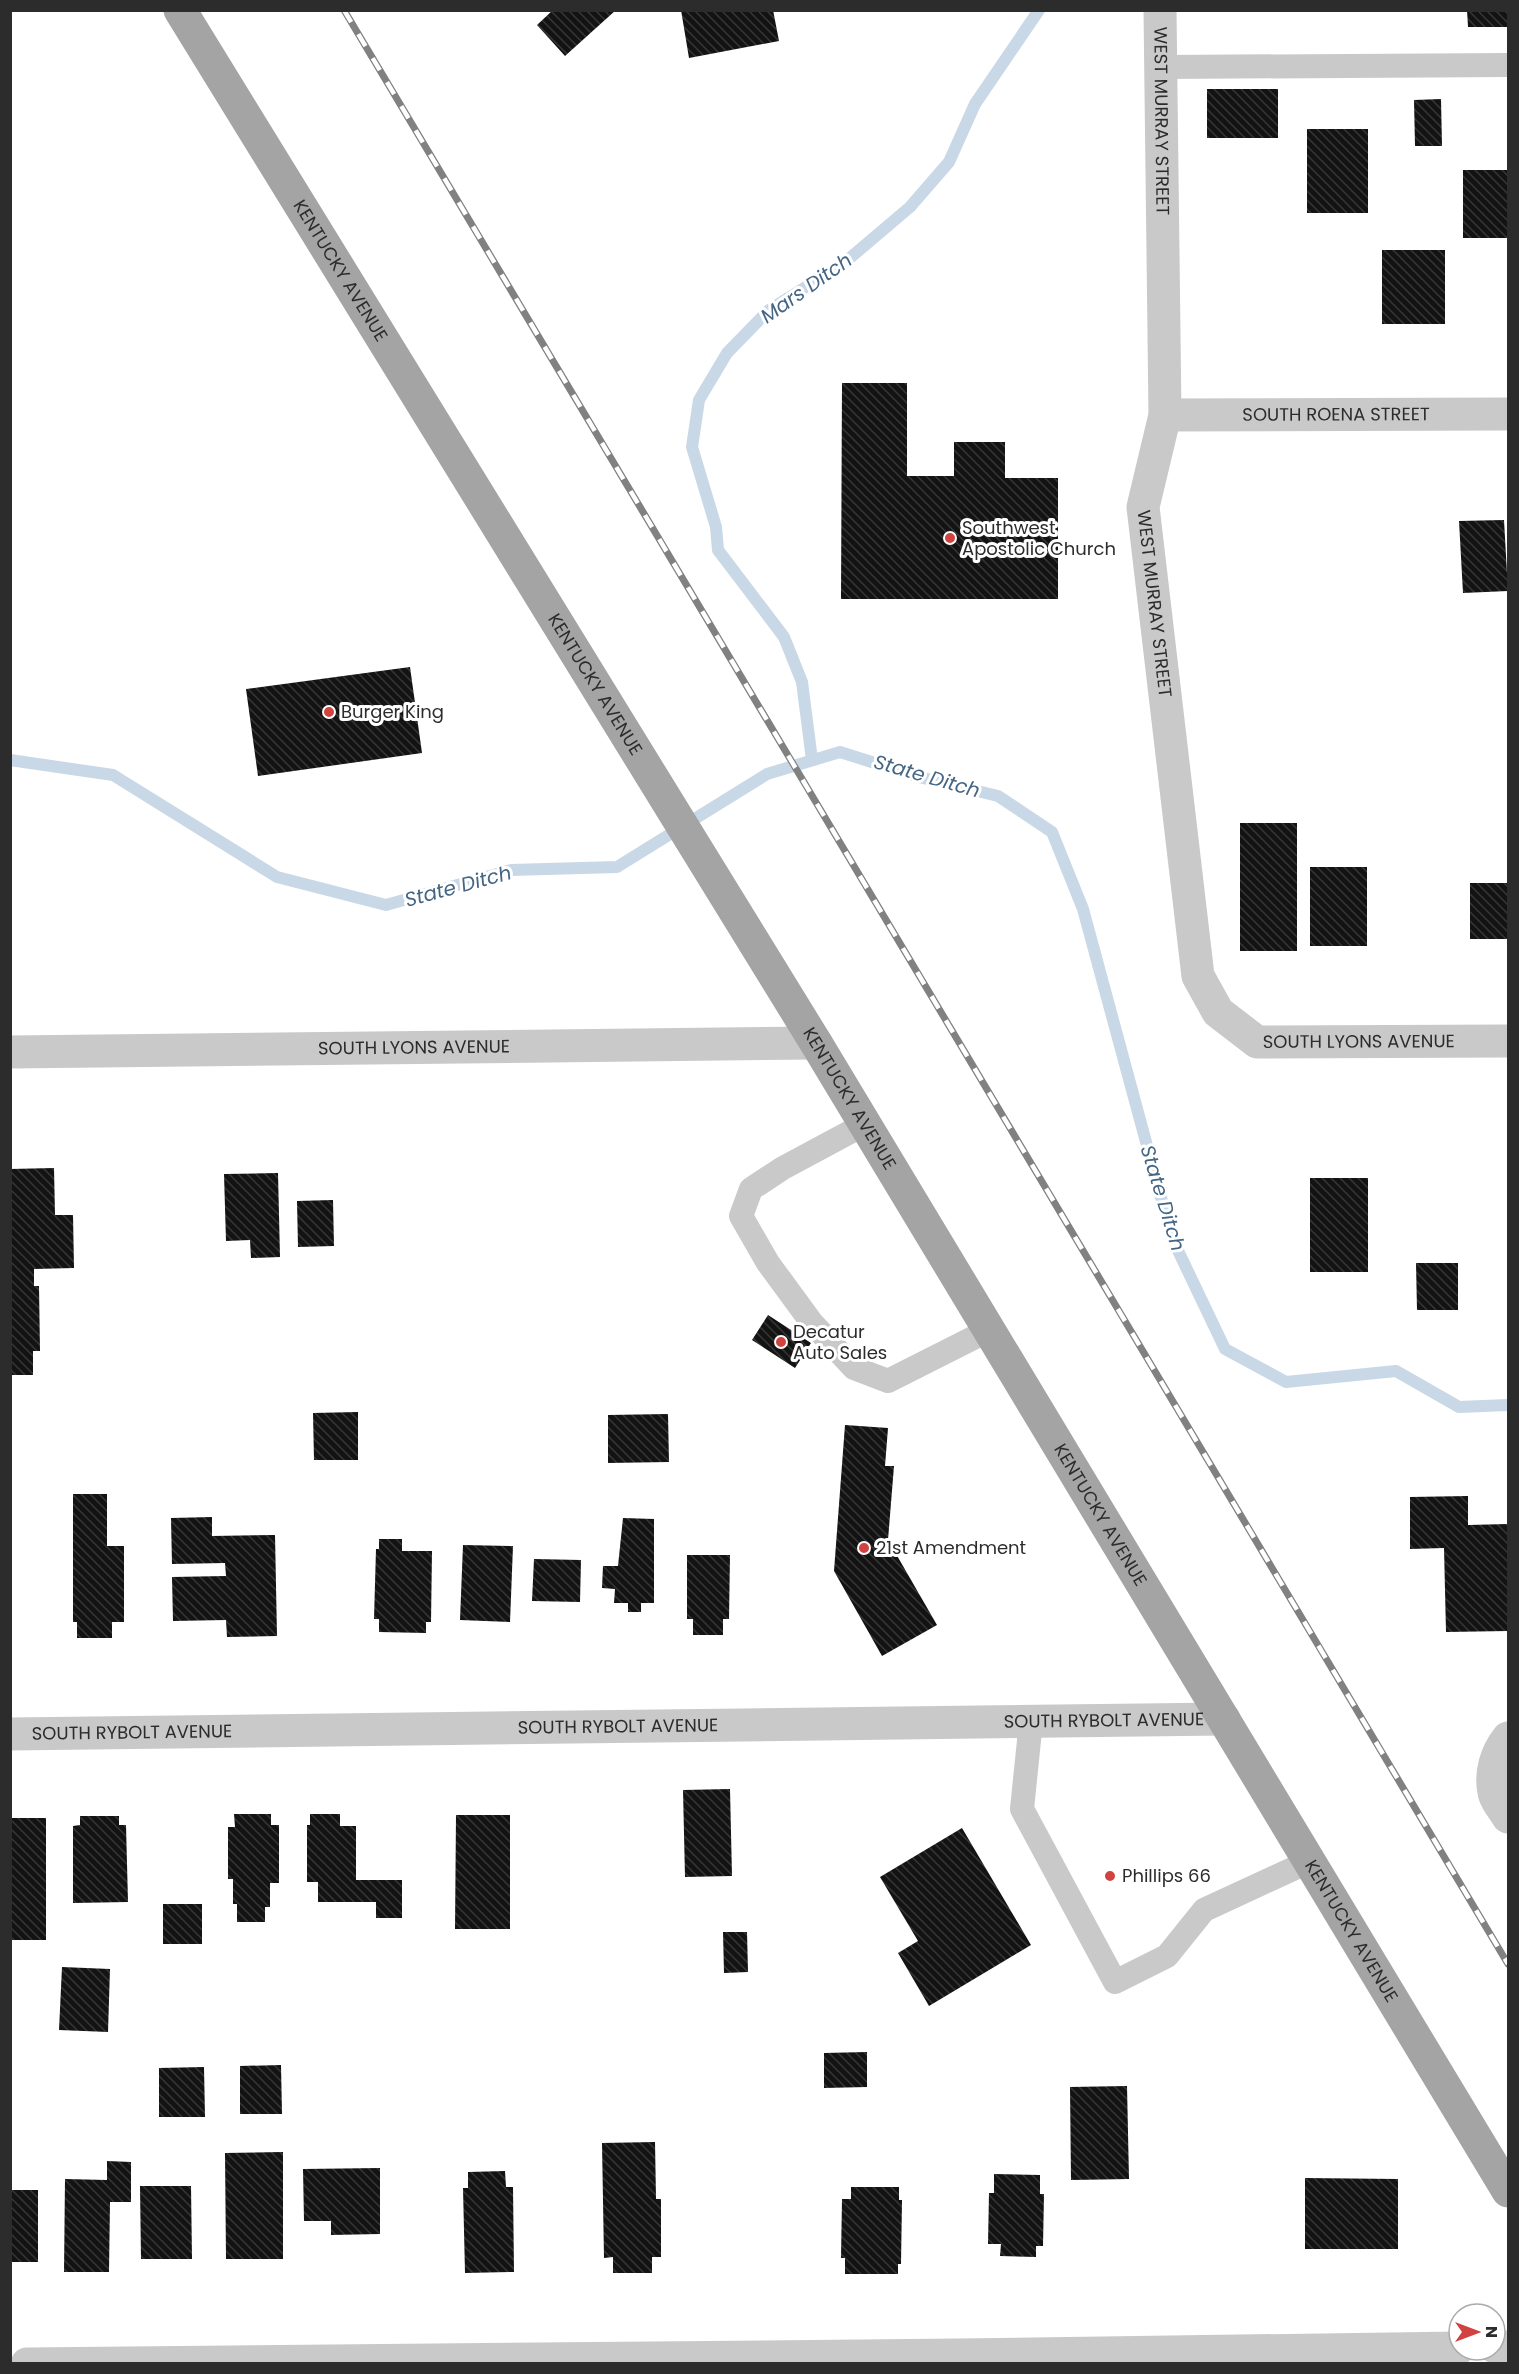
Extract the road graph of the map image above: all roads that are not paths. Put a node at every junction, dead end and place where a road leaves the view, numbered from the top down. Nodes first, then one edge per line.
1 (180, 10) edge
2 (1160, 10) edge
3 (1509, 66) edge
4 (1162, 67) junction
5 (1509, 414) edge
6 (1164, 415) junction
7 (1218, 1012) joint
8 (1509, 1041) edge
9 (816, 1043) junction
10 (10, 1052) edge
11 (865, 1124) junction
12 (989, 1330) junction
13 (1224, 1719) junction
14 (1031, 1722) junction
15 (10, 1734) edge
16 (1505, 1743) edge
17 (1509, 1817) edge
18 (1310, 1861) junction
19 (1509, 2192) edge
20 (1447, 2348) edge
21 (959, 2359) edge
22 (27, 2364) edge

1 - 9 main road, KENTUCKY AVENUE
2 - 4 street, WEST MURRAY STREET
3 - 4 lane
4 - 6 street, WEST MURRAY STREET
5 - 6 street, SOUTH ROENA STREET
6 - 7 street, WEST MURRAY STREET
7 - 8 street, SOUTH LYONS AVENUE
9 - 10 street, SOUTH LYONS AVENUE
9 - 11 main road, KENTUCKY AVENUE
11 - 12 main road, KENTUCKY AVENUE
11 - 12 lane
12 - 13 main road, KENTUCKY AVENUE
13 - 14 street, SOUTH RYBOLT AVENUE
13 - 18 main road, KENTUCKY AVENUE
14 - 15 street, SOUTH RYBOLT AVENUE
14 - 18 lane
16 - 17 street
18 - 19 main road, KENTUCKY AVENUE
20 - 21 street
21 - 22 street

